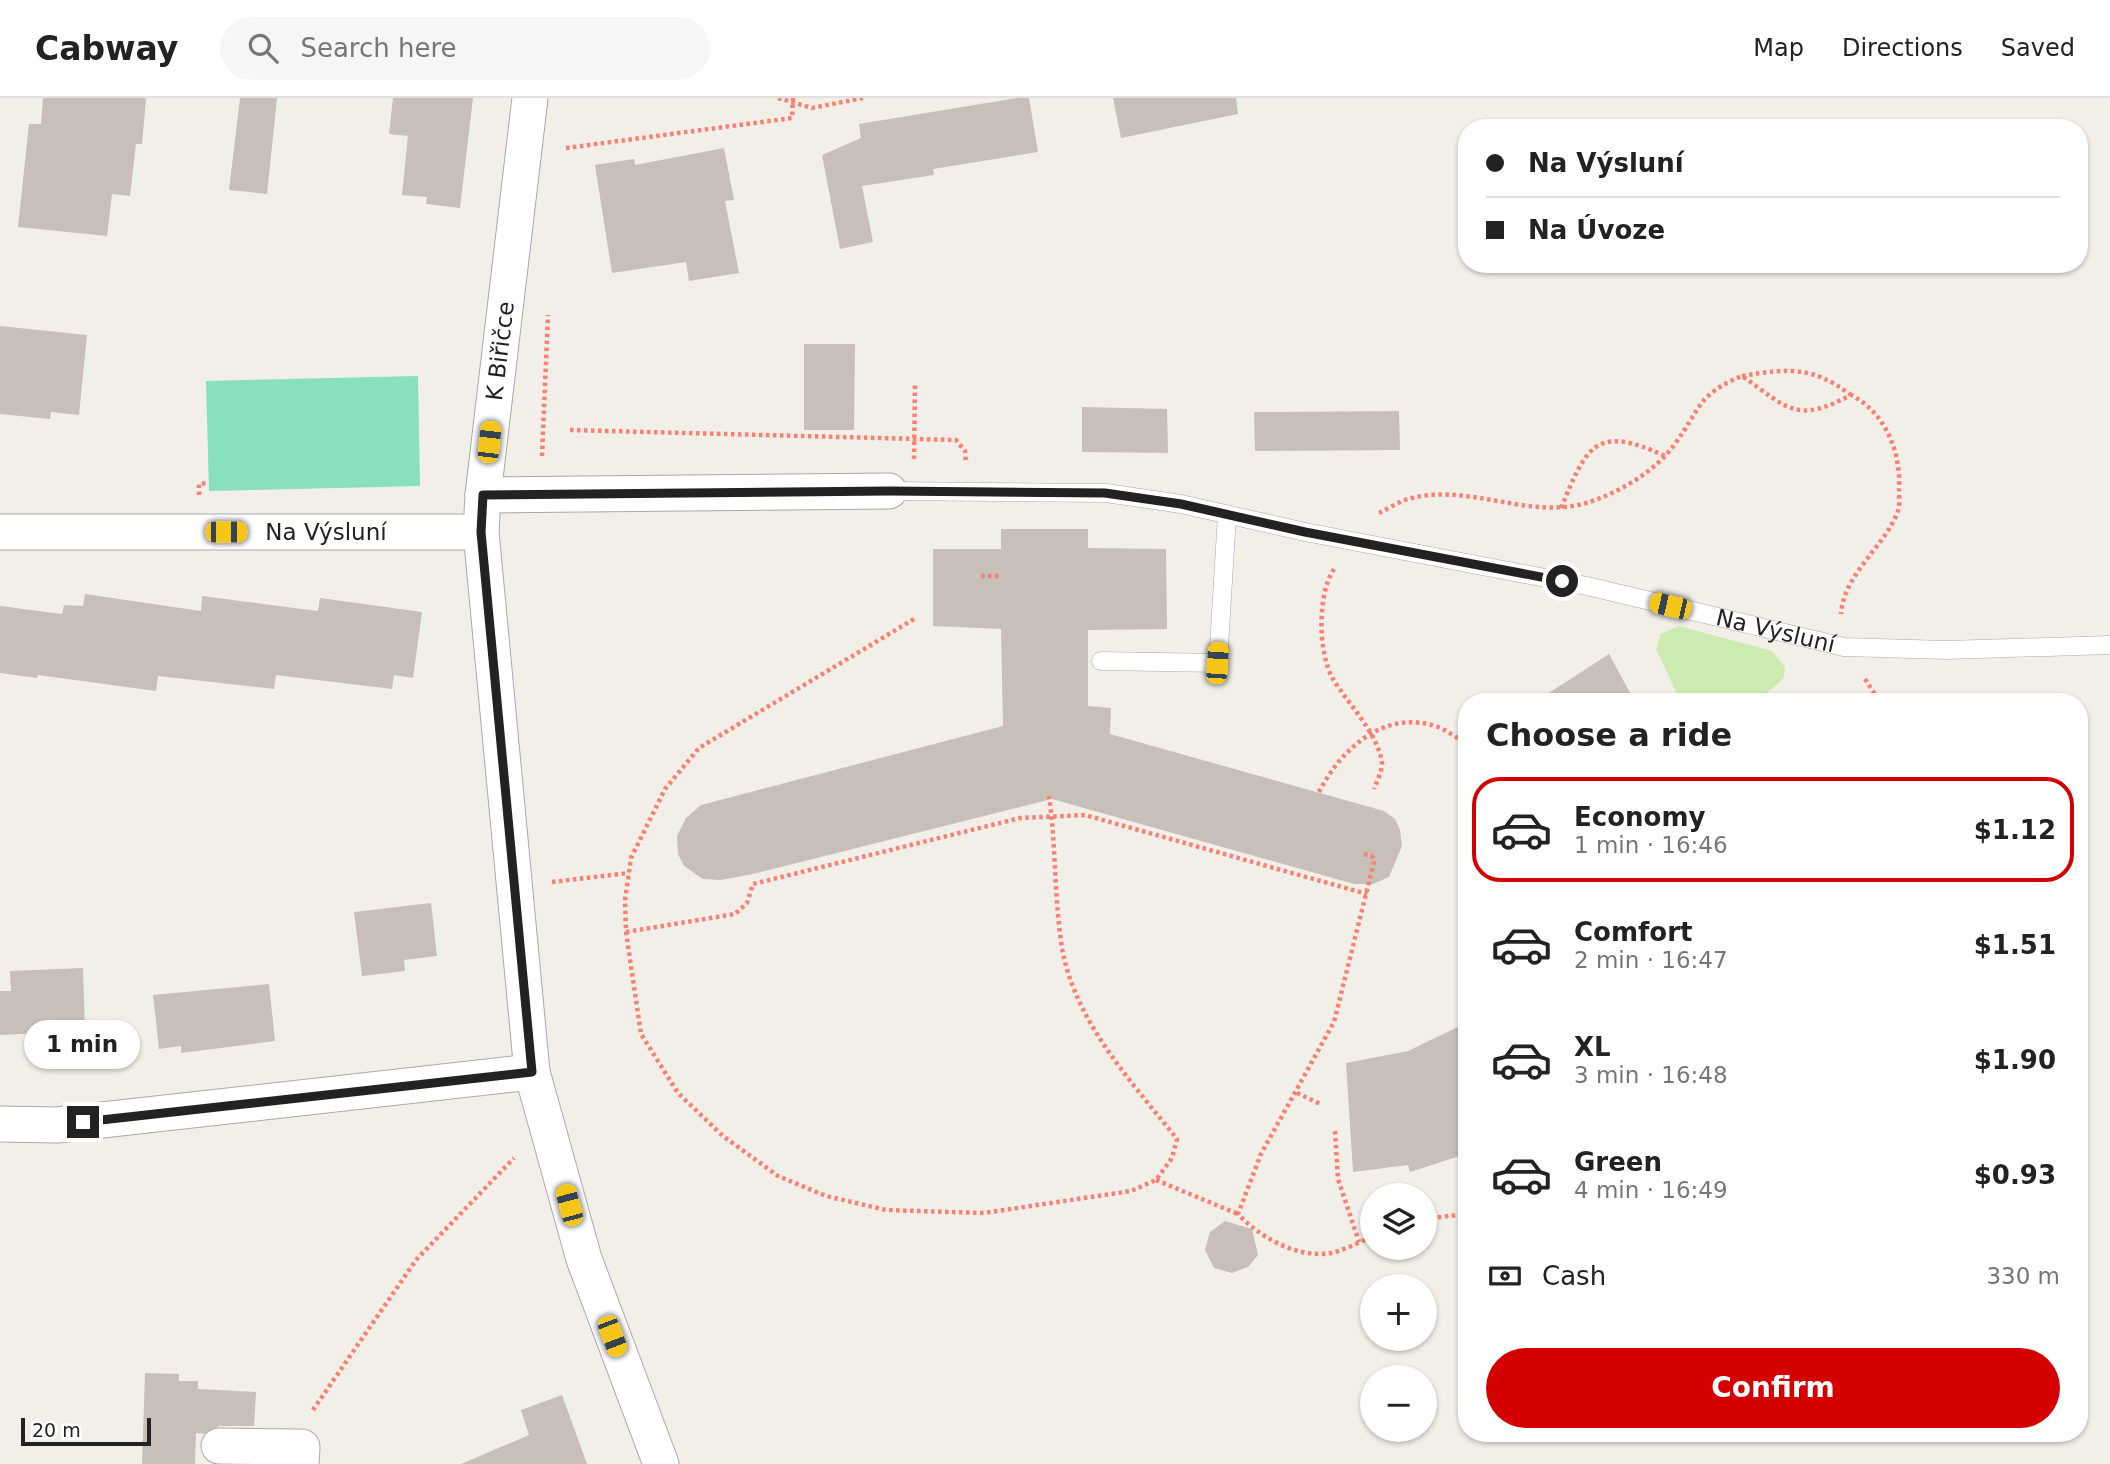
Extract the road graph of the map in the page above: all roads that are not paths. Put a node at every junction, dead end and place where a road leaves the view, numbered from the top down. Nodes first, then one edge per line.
1 (530, 98) edge
2 (902, 491) joint
3 (483, 495) junction
4 (1227, 515) junction
5 (0, 532) edge
6 (481, 532) junction
7 (2110, 645) edge
8 (1101, 661) dead end
9 (532, 1072) junction
10 (0, 1124) edge
11 (219, 1446) dead end
12 (301, 1456) edge
13 (661, 1464) edge

1 - 3 street, K Biřičce
2 - 3 street, Na Výsluní
2 - 4 lane, Na Výsluní
3 - 6 street, K Biřičce
4 - 7 lane, Na Výsluní
4 - 8 lane
5 - 6 street, Na Výsluní
6 - 9 street, K Biřičce
9 - 10 street
9 - 13 street, K Biřičce
11 - 12 street

